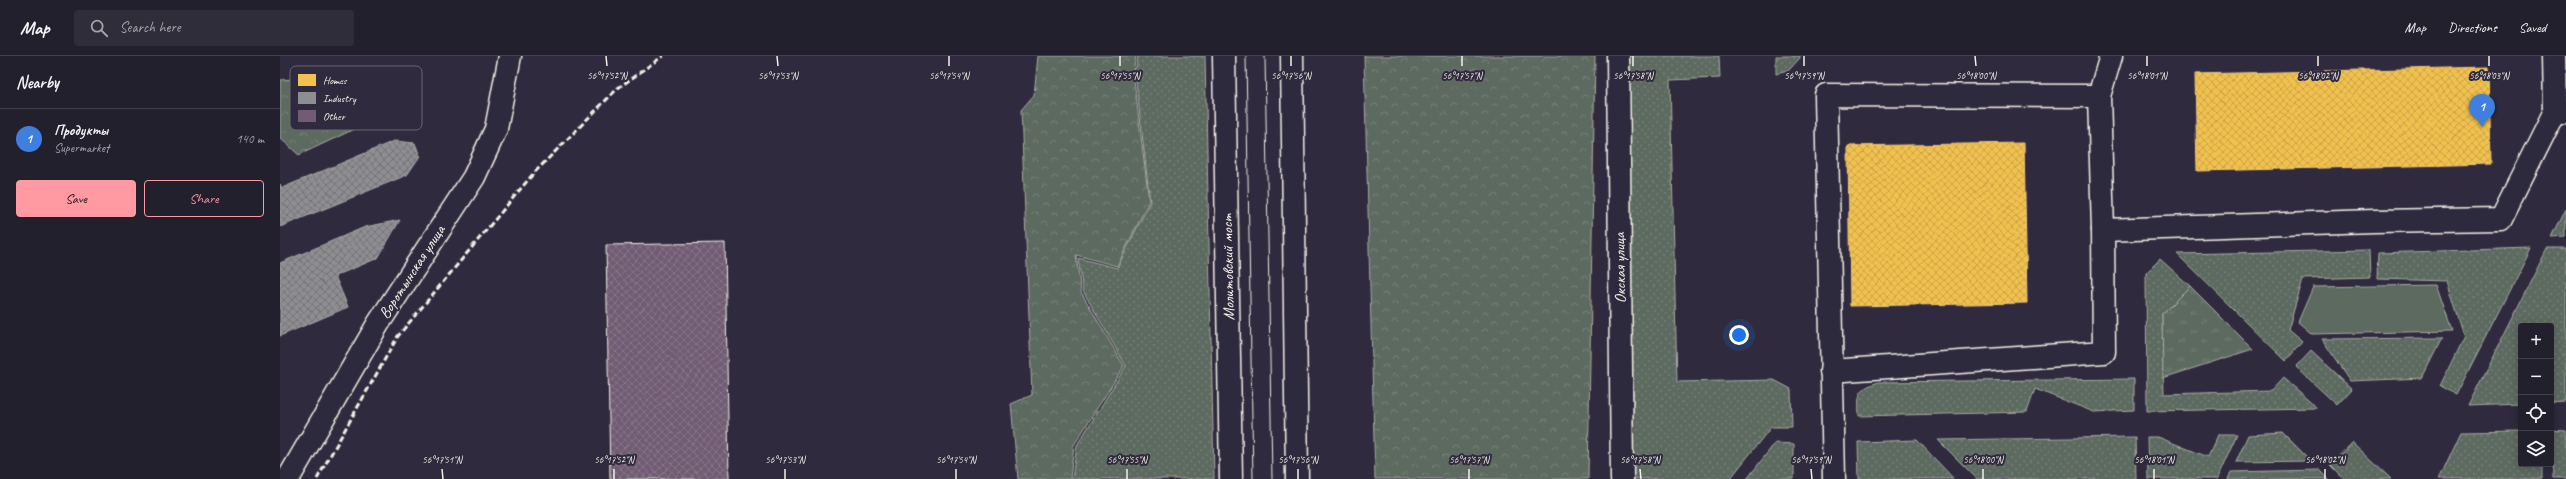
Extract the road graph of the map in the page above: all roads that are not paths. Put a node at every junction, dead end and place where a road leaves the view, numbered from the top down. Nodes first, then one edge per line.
1 (510, 56) edge
2 (1224, 56) edge
3 (1292, 56) edge
4 (1618, 56) edge
5 (2111, 56) edge
6 (2554, 56) edge
7 (2099, 96) junction
8 (2560, 111) edge
9 (2103, 230) junction
10 (1831, 371) junction
11 (288, 479) edge
12 (1231, 479) edge
13 (1297, 479) edge
14 (1622, 479) edge
15 (1834, 479) edge

1 - 11 street, Воротынская улица
2 - 12 street, Молитовский мост
3 - 13 street
4 - 14 street, Окская улица
5 - 7 street
6 - 8 street
7 - 9 street
7 - 10 street
8 - 9 street
9 - 10 street
10 - 15 street

